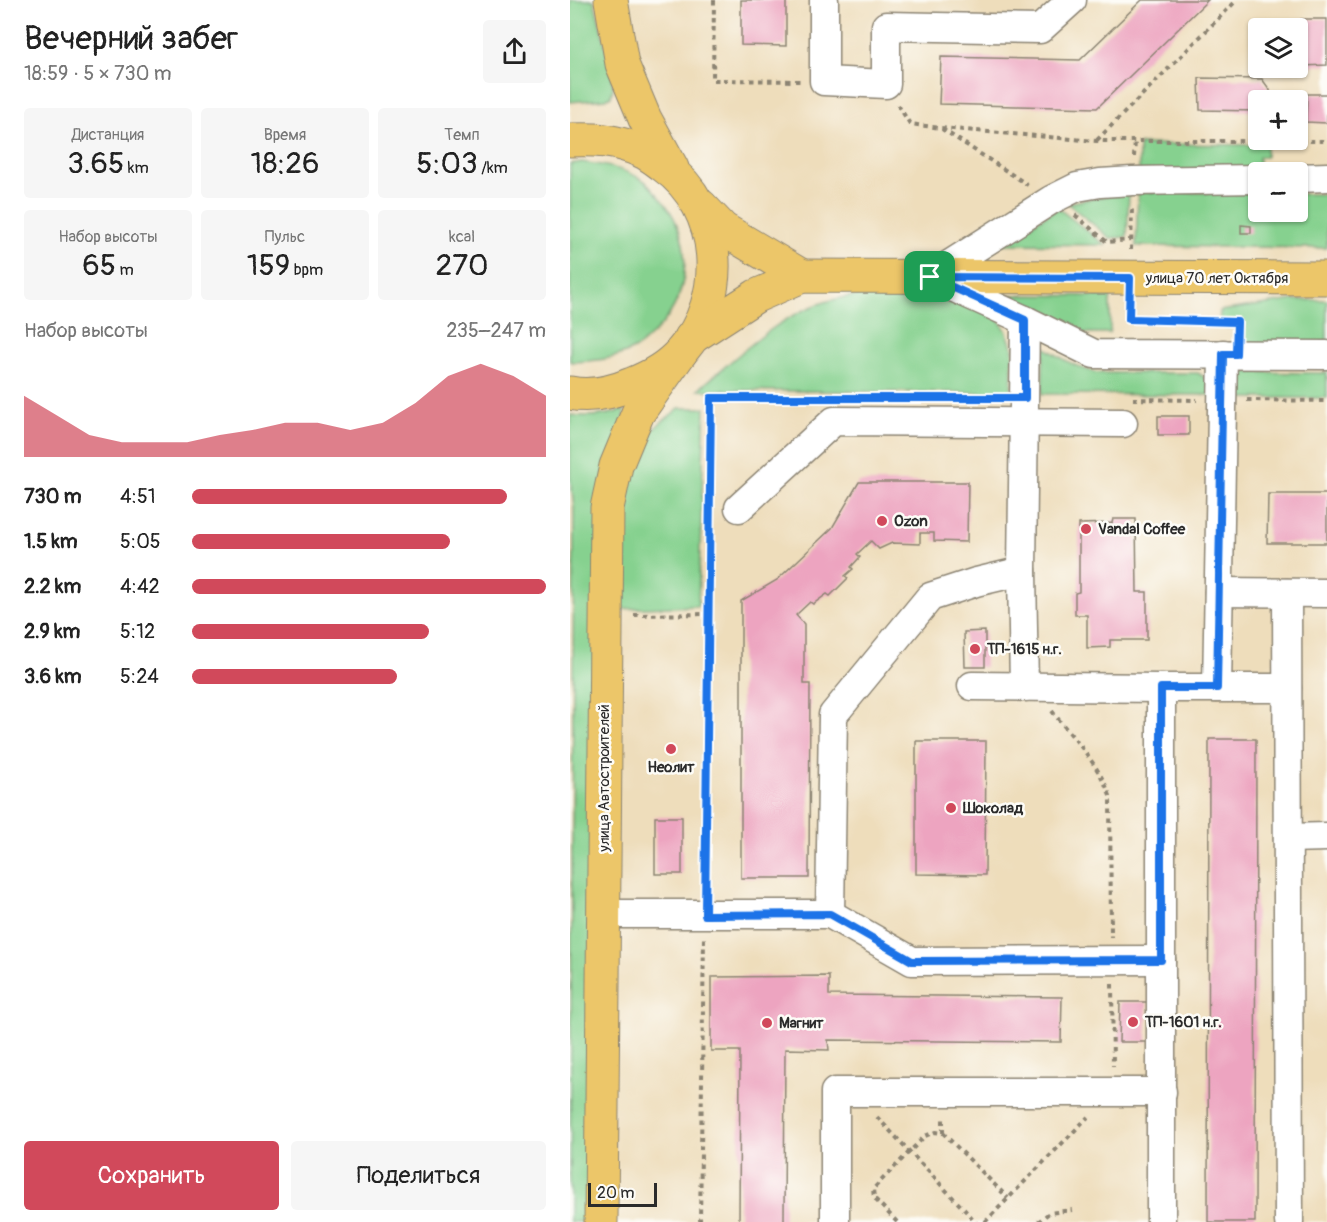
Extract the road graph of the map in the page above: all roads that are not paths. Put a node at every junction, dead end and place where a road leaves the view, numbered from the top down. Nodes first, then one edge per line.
1 (611, 0) edge
2 (824, 0) edge
3 (1071, 0) edge
4 (570, 140) edge
5 (676, 175) junction
6 (1327, 177) edge
7 (1248, 178) edge
8 (1308, 178) edge
9 (696, 200) junction
10 (802, 276) junction
11 (930, 277) junction
12 (1327, 279) edge
13 (1025, 320) junction
14 (686, 345) junction
15 (1229, 354) junction
16 (1327, 355) edge
17 (570, 393) edge
18 (1126, 411) road end
19 (1025, 422) junction
20 (739, 507) dead end
21 (1022, 572) junction
22 (1219, 592) junction
23 (1287, 592) junction
24 (1327, 593) edge
25 (972, 686) dead end
26 (1024, 687) junction
27 (1161, 688) junction
28 (1217, 688) junction
29 (1287, 688) junction
30 (1327, 837) edge
31 (1288, 838) junction
32 (603, 914) junction
33 (830, 914) junction
34 (1161, 960) junction
35 (1162, 1092) junction
36 (601, 1222) edge
37 (834, 1222) edge
38 (1161, 1222) edge
39 (1289, 1222) edge

1 - 5 main road
2 - 3 street
4 - 5 main road
5 - 9 main road
6 - 8 street
7 - 11 street
9 - 10 main road
9 - 14 main road
10 - 11 main road, улица 70 лет Октября
10 - 14 main road, улица 70 лет Октября
11 - 12 main road, улица 70 лет Октября
11 - 13 street
13 - 15 street
13 - 19 street
14 - 17 main road
14 - 32 main road, улица Автостроителей
15 - 16 street
15 - 22 street
18 - 19 street
19 - 20 street
19 - 21 street
21 - 26 street
21 - 33 street
22 - 23 street
22 - 28 street
23 - 24 street
23 - 29 street
25 - 26 street
26 - 27 street
27 - 28 street
27 - 34 street
28 - 29 street
29 - 31 street
30 - 31 street
31 - 39 street
32 - 33 street
32 - 36 main road, улица Автостроителей
33 - 34 street
34 - 35 street
35 - 37 street
35 - 38 street

